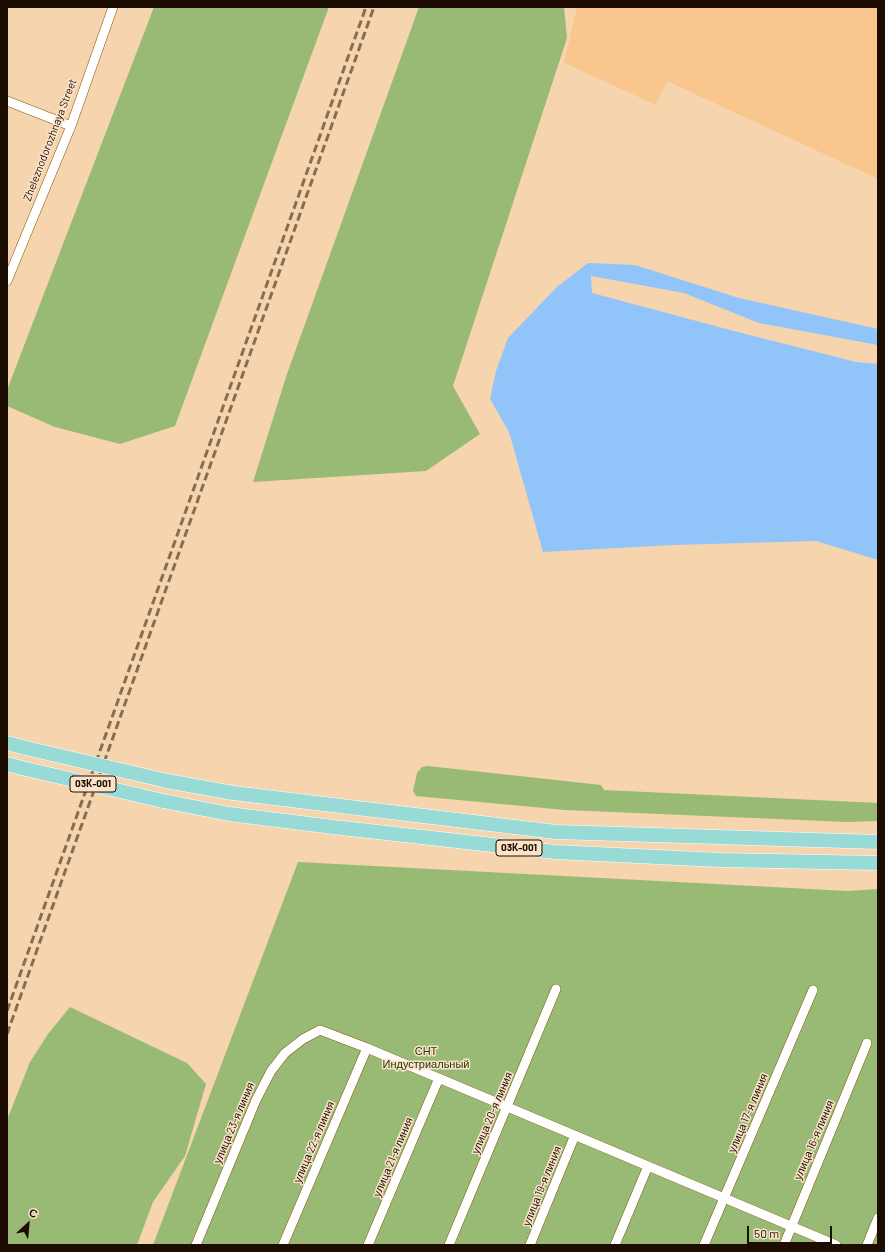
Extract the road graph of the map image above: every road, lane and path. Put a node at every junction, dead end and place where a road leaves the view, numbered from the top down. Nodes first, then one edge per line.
1 (113, 7) edge
2 (7, 100) edge
3 (71, 126) junction
4 (7, 281) edge
5 (7, 743) edge
6 (7, 764) edge
7 (878, 842) edge
8 (878, 863) edge
9 (556, 989) dead end
10 (813, 990) dead end
11 (867, 1043) dead end
12 (367, 1048) junction
13 (439, 1078) junction
14 (508, 1107) junction
15 (576, 1135) junction
16 (648, 1166) junction
17 (725, 1198) junction
18 (878, 1218) edge
19 (791, 1226) junction
20 (196, 1245) edge
21 (283, 1245) edge
22 (368, 1245) edge
23 (449, 1245) edge
24 (530, 1245) edge
25 (615, 1245) edge
26 (704, 1245) edge
27 (784, 1245) edge
28 (836, 1245) edge
29 (867, 1245) edge

1 - 3 street, Zheleznodorozhnaya Street
2 - 3 street
3 - 4 street, Zheleznodorozhnaya Street
5 - 7 main road, 03К-001, bridge
6 - 8 main road, 03К-001, bridge
9 - 14 street, улица 20-я линия
10 - 17 street, улица 17-я линия
11 - 19 street, улица 16-я линия
12 - 13 street
12 - 20 street, улица 23-я линия
12 - 21 street, улица 22-я линия
13 - 14 street
13 - 22 street, улица 21-я линия
14 - 15 street
14 - 23 street, улица 20-я линия
15 - 16 street
15 - 24 street, улица 19-я линия
16 - 17 street
16 - 25 street
17 - 19 street
17 - 26 street, улица 17-я линия
18 - 29 street
19 - 27 street, улица 16-я линия
19 - 28 street

